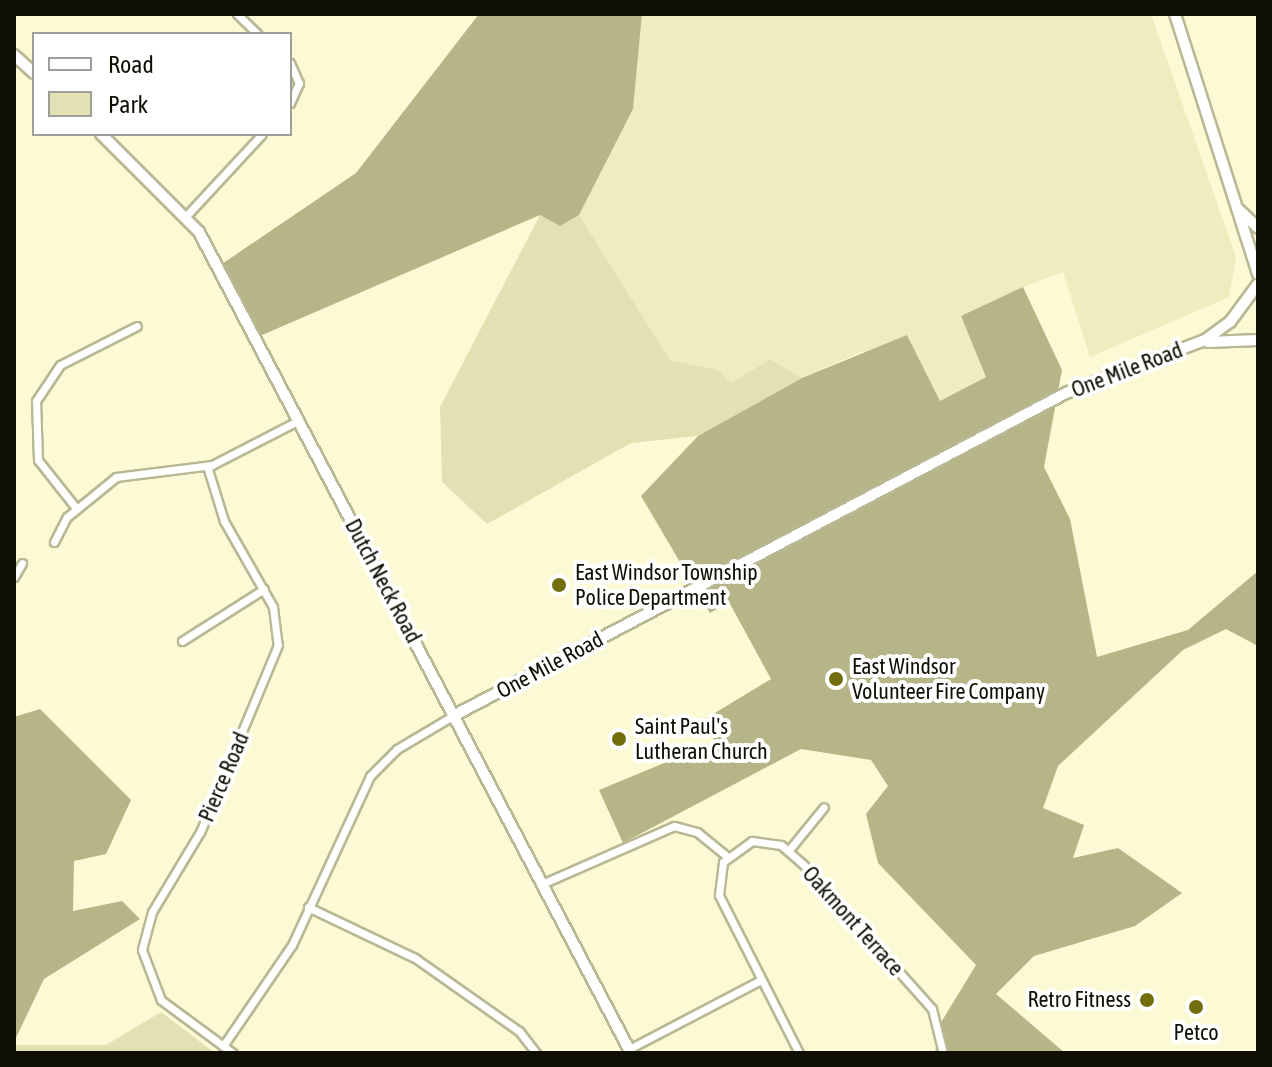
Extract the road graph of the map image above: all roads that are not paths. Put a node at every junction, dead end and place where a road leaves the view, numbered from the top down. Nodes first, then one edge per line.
1 (237, 14) edge
2 (1175, 14) edge
3 (256, 32) edge
4 (14, 55) edge
5 (292, 67) edge
6 (32, 71) edge
7 (292, 99) edge
8 (103, 136) edge
9 (260, 136) edge
10 (1235, 204) junction
11 (187, 215) junction
12 (1258, 228) edge
13 (1258, 274) edge
14 (1258, 284) edge
15 (137, 326) dead end
16 (1258, 340) edge
17 (1194, 345) junction
18 (299, 420) junction
19 (207, 466) junction
20 (76, 508) junction
21 (54, 542) dead end
22 (22, 563) dead end
23 (14, 577) edge
24 (264, 589) junction
25 (182, 641) dead end
26 (455, 715) junction
27 (824, 807) dead end
28 (789, 850) junction
29 (727, 856) junction
30 (544, 883) junction
31 (308, 907) junction
32 (761, 980) junction
33 (223, 1046) junction
34 (630, 1051) edge
35 (233, 1053) edge
36 (536, 1053) edge
37 (799, 1053) edge
38 (943, 1053) edge

1 - 3 street
2 - 10 street
4 - 6 street
5 - 7 street
8 - 11 street, Dutch Neck Road
9 - 11 street
10 - 12 street
10 - 13 street
11 - 18 street, Dutch Neck Road
14 - 17 street, One Mile Road
15 - 20 street
16 - 17 street
17 - 26 street, One Mile Road
18 - 19 street
18 - 26 street, Dutch Neck Road
19 - 20 street
19 - 24 street, Pierce Road
20 - 21 street
22 - 23 street
24 - 25 street
24 - 33 street, Pierce Road
26 - 30 street, Dutch Neck Road
26 - 31 street, One Mile Road
27 - 28 street
28 - 29 street, Oakmont Terrace
28 - 38 street, Oakmont Terrace
29 - 30 street
29 - 32 street
30 - 34 street, Dutch Neck Road
31 - 33 street, One Mile Road
31 - 36 street
32 - 34 street
32 - 37 street
33 - 35 street, Pierce Road

